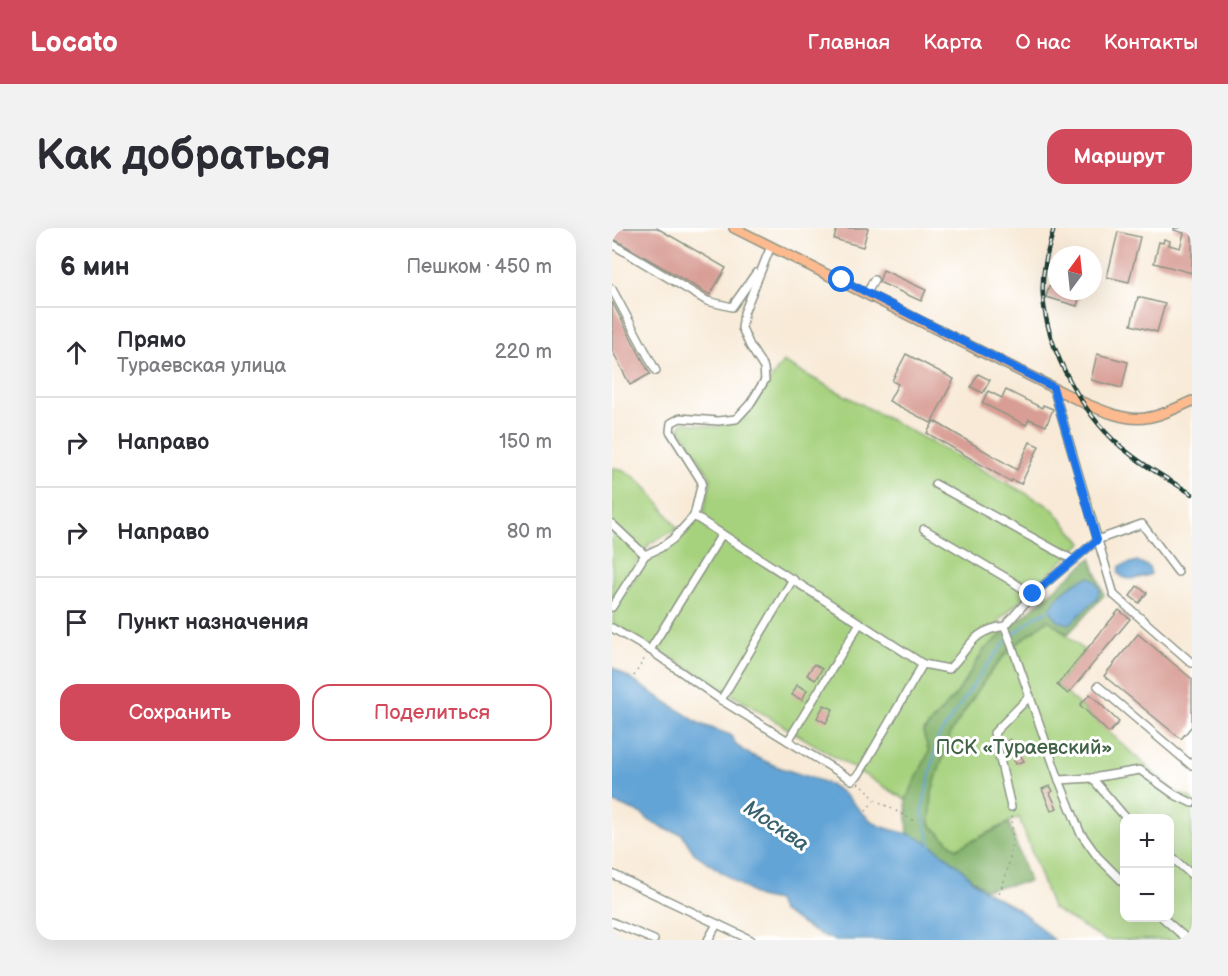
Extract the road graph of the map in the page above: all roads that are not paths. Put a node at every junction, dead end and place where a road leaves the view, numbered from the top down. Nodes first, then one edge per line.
1 (734, 228) edge
2 (612, 244) edge
3 (771, 246) junction
4 (762, 264) junction
5 (874, 280) dead end
6 (612, 290) edge
7 (867, 293) junction
8 (656, 371) dead end
9 (1053, 387) junction
10 (1192, 401) edge
11 (935, 484) dead end
12 (694, 516) junction
13 (612, 524) edge
14 (924, 529) dead end
15 (722, 534) junction
16 (1097, 540) junction
17 (645, 555) junction
18 (1073, 561) junction
19 (1178, 572) dead end
20 (793, 579) junction
21 (1032, 595) junction
22 (612, 607) edge
23 (860, 623) junction
24 (1005, 626) junction
25 (612, 628) edge
26 (650, 650) junction
27 (1192, 663) edge
28 (923, 664) junction
29 (1098, 686) dead end
30 (1030, 696) junction
31 (721, 700) junction
32 (788, 741) junction
33 (1192, 763) edge
34 (1092, 778) junction
35 (1059, 780) junction
36 (1192, 803) edge
37 (1011, 807) road end
38 (1122, 814) edge
39 (1174, 859) edge
40 (612, 874) edge
41 (1192, 875) edge
42 (1120, 878) edge
43 (612, 922) edge
44 (1168, 922) edge
45 (717, 924) junction
46 (654, 940) edge
47 (708, 940) edge
48 (752, 940) edge
49 (1188, 940) edge

1 - 3 main road
2 - 4 street
3 - 4 street
3 - 7 main road
4 - 12 street
5 - 7 street
6 - 8 street
7 - 9 main road
9 - 10 main road
9 - 16 street
11 - 18 street
12 - 15 street
12 - 17 street
13 - 17 street
14 - 21 street
15 - 20 street
15 - 26 street
16 - 18 street
16 - 19 street
16 - 27 street
17 - 22 street
18 - 21 street
20 - 23 street
20 - 31 street
21 - 24 street
23 - 28 street
23 - 32 street
24 - 28 street
24 - 30 street
25 - 26 street
26 - 31 street
28 - 32 street
29 - 33 street
30 - 35 street
30 - 37 street
31 - 32 street
34 - 35 street
34 - 36 street
34 - 38 street
35 - 42 street
39 - 41 street
40 - 45 street
43 - 46 street
44 - 49 street
45 - 47 street
45 - 48 street

